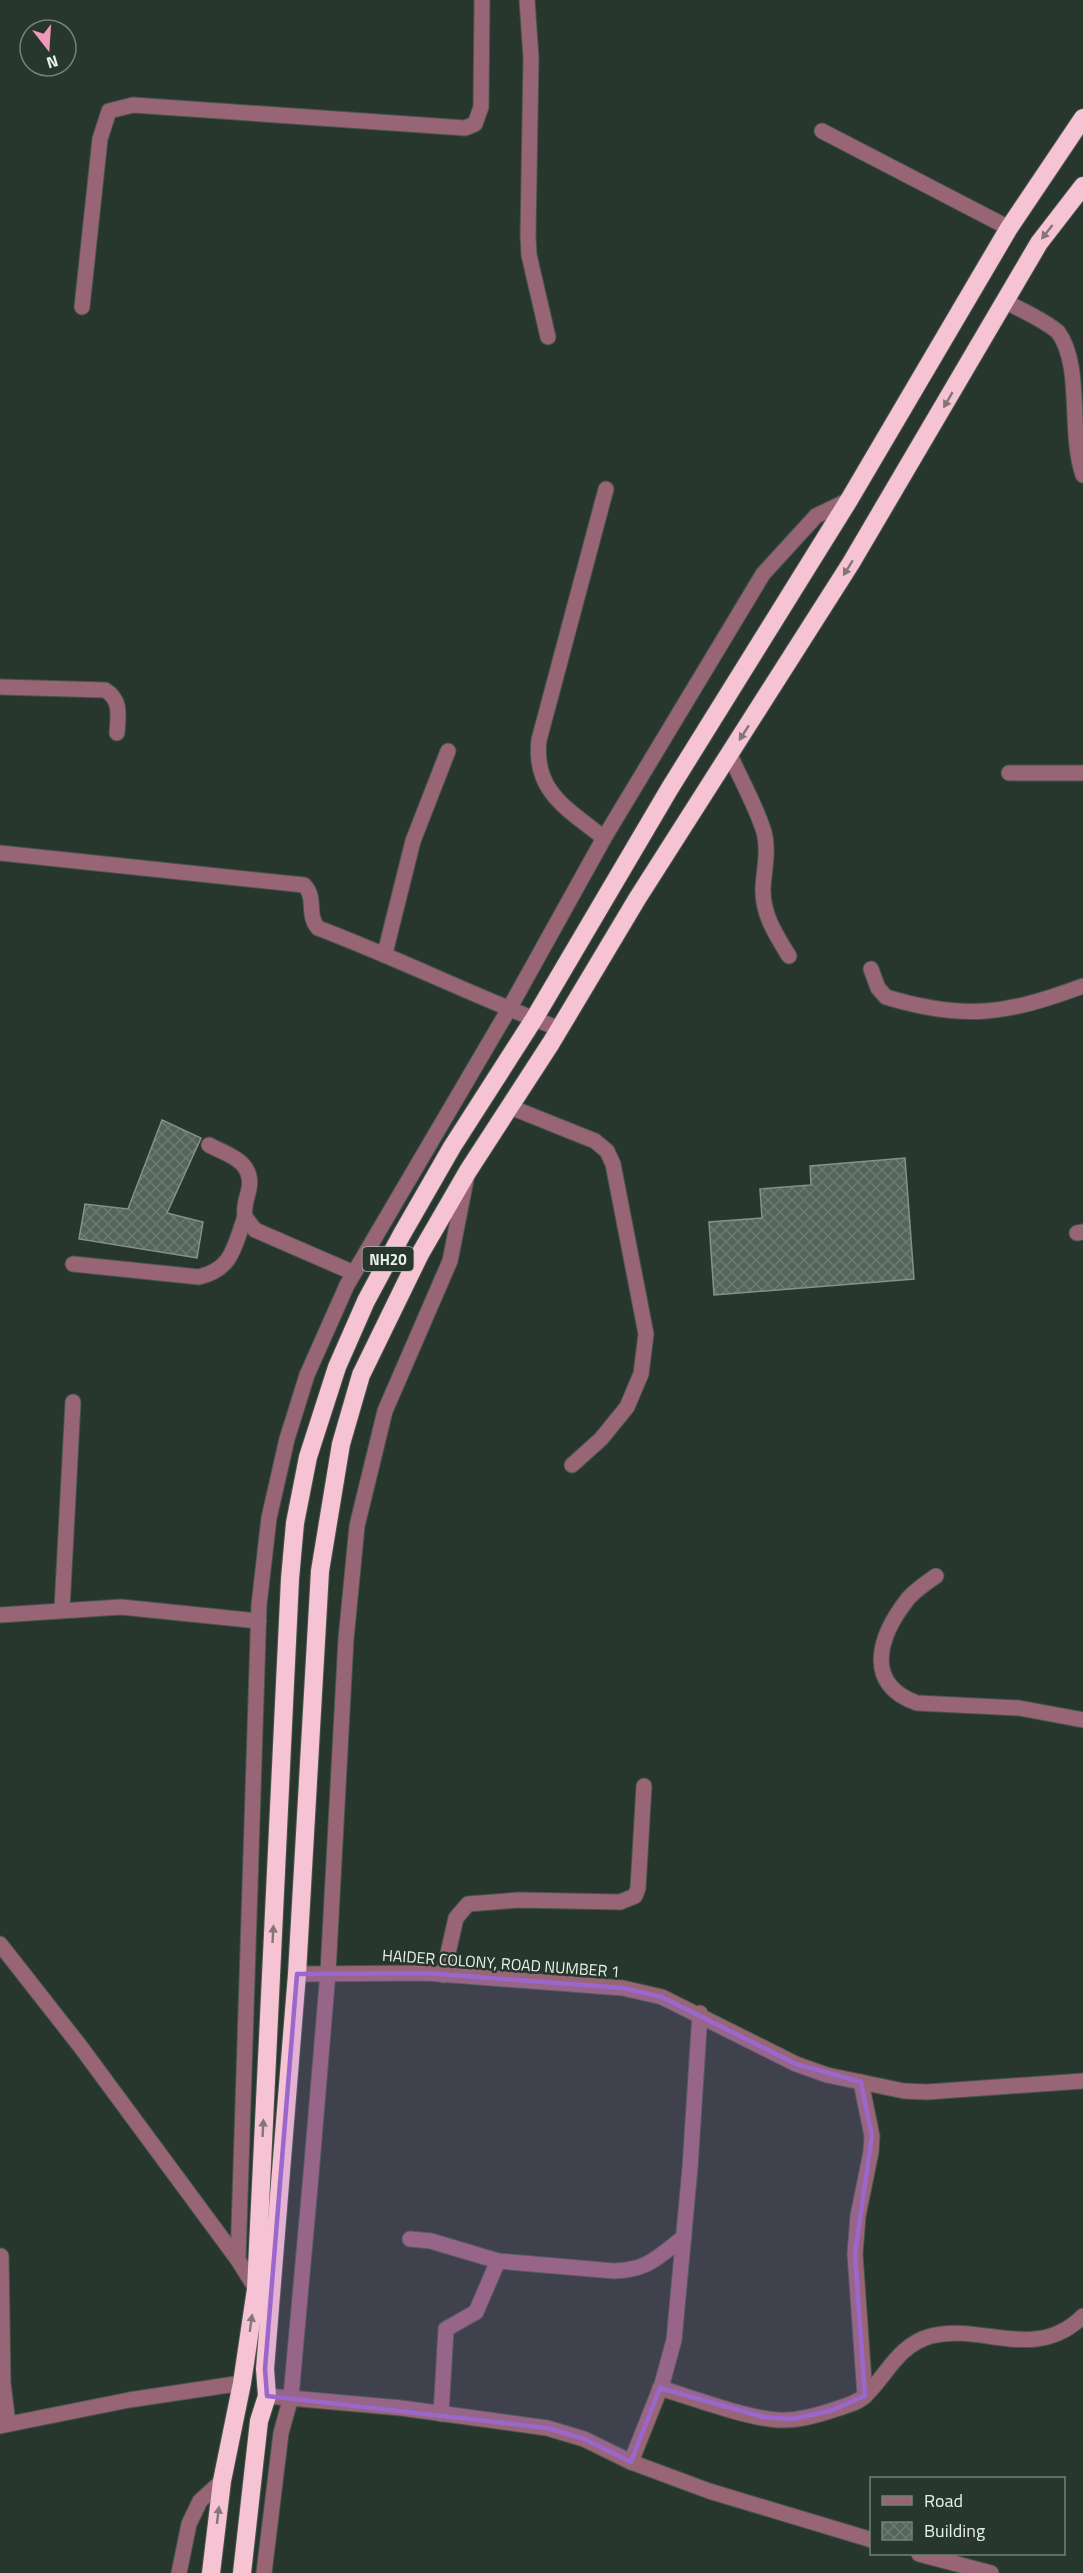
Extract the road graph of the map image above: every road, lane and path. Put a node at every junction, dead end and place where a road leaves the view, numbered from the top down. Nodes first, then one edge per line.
1 (482, 0) edge
2 (527, 0) edge
3 (1083, 118) edge
4 (822, 131) dead end
5 (1083, 186) edge
6 (1009, 228) junction
7 (1005, 301) junction
8 (82, 307) dead end
9 (548, 337) dead end
10 (1083, 475) edge
11 (606, 489) dead end
12 (849, 500) junction
13 (0, 687) edge
14 (117, 733) dead end
15 (448, 751) dead end
16 (730, 755) junction
17 (1009, 773) dead end
18 (1083, 773) edge
19 (604, 838) junction
20 (0, 853) edge
21 (385, 953) junction
22 (789, 956) dead end
23 (871, 969) dead end
24 (1083, 986) edge
25 (509, 1009) junction
26 (534, 1019) junction
27 (560, 1029) junction
28 (510, 1107) junction
29 (208, 1145) dead end
30 (468, 1171) junction
31 (245, 1217) junction
32 (73, 1264) dead end
33 (354, 1273) junction
34 (73, 1402) dead end
35 (572, 1465) dead end
36 (936, 1576) dead end
37 (62, 1609) junction
38 (0, 1615) edge
39 (259, 1621) junction
40 (1083, 1720) edge
41 (644, 1786) dead end
42 (0, 1944) edge
43 (328, 1972) junction
44 (297, 1974) junction
45 (443, 1975) junction
46 (700, 2013) junction
47 (1083, 2081) edge
48 (861, 2082) junction
49 (684, 2237) junction
50 (410, 2239) dead end
51 (2, 2256) dead end
52 (238, 2260) junction
53 (498, 2261) junction
54 (256, 2289) junction
55 (1083, 2316) edge
56 (242, 2383) junction
57 (660, 2388) junction
58 (267, 2396) junction
59 (865, 2396) junction
60 (291, 2397) junction
61 (441, 2414) junction
62 (4, 2425) edge
63 (631, 2462) junction
64 (222, 2481) junction
65 (870, 2539) edge
66 (925, 2555) edge
67 (179, 2573) edge
68 (211, 2573) edge
69 (242, 2573) edge
70 (264, 2573) edge
71 (991, 2573) edge

1 - 8 street
2 - 9 street
3 - 6 highway, NH20
4 - 6 street
5 -> 7 highway, NH20
6 - 12 highway, NH20
7 - 10 street
7 -> 16 highway, NH20
11 - 19 street
12 - 19 street
12 - 26 highway, NH20
13 - 14 street
15 - 21 street
16 - 22 street
16 - 27 highway, NH20
17 - 18 street
19 - 25 street
20 - 21 street
21 - 25 street
23 - 24 street
25 - 26 street
25 - 33 street
26 - 27 street
54 -> 26 highway, NH20
27 - 28 highway, NH20
28 - 30 highway, NH20
28 - 35 street
29 - 31 street
30 - 43 street
30 - 44 highway, NH20
31 - 32 street
31 - 33 street
33 - 39 street
34 - 37 street
36 - 40 street
37 - 38 street
37 - 39 street
39 - 52 street
41 - 45 street
42 - 52 street
43 - 44 street, HAIDER COLONY, ROAD NUMBER 1
43 - 45 street, HAIDER COLONY, ROAD NUMBER 1
43 - 60 street
44 - 58 highway, NH20
45 - 46 street, HAIDER COLONY, ROAD NUMBER 1
46 - 48 street, HAIDER COLONY, ROAD NUMBER 1
46 - 49 street
47 - 48 street, HAIDER COLONY, ROAD NUMBER 1
48 - 59 street
49 - 53 street
49 - 57 street
50 - 53 street
51 - 62 street
52 - 54 street
53 - 61 street
56 -> 54 highway, NH20
55 - 59 street
56 - 62 street
56 - 64 highway, NH20
57 - 59 street
57 - 63 street
58 - 60 street
58 - 69 highway, NH20
60 - 61 street
60 - 70 street
61 - 63 street
63 - 65 street
64 - 67 street
68 -> 64 highway, NH20
66 - 71 street

